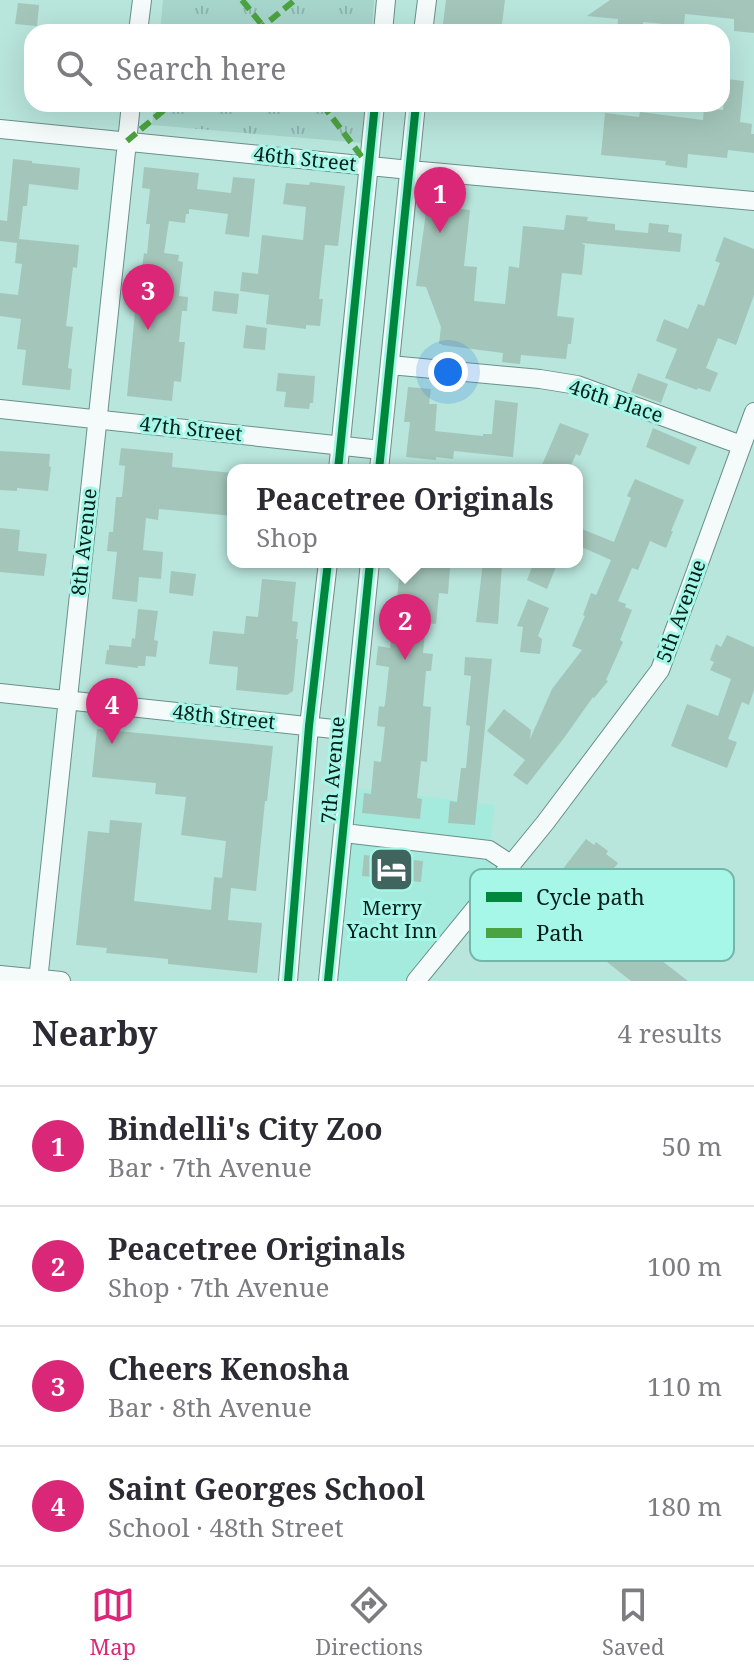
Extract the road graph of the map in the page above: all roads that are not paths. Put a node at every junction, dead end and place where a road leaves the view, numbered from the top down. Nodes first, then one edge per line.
1 (142, 0) edge
2 (386, 0) edge
3 (427, 0) edge
4 (139, 24) edge
5 (384, 24) edge
6 (424, 24) edge
7 (130, 112) edge
8 (374, 112) edge
9 (415, 112) edge
10 (0, 129) edge
11 (127, 141) junction
12 (368, 165) junction
13 (410, 170) junction
14 (754, 201) edge
15 (390, 365) junction
16 (0, 409) edge
17 (754, 412) edge
18 (97, 419) junction
19 (341, 445) junction
20 (741, 445) junction
21 (381, 450) junction
22 (339, 464) edge
23 (380, 464) edge
24 (327, 568) edge
25 (369, 568) edge
26 (0, 693) edge
27 (67, 700) junction
28 (309, 726) junction
29 (352, 731) junction
30 (344, 833) junction
31 (512, 865) junction
32 (509, 869) edge
33 (470, 916) edge
34 (0, 975) edge
35 (38, 980) edge
36 (61, 981) edge
37 (288, 981) edge
38 (328, 981) edge
39 (416, 981) edge

1 - 4 street
2 - 5 street
3 - 6 street
7 - 11 street, 8th Avenue
8 - 12 street
9 - 13 street
10 - 11 street, 46th Street
11 - 12 street, 46th Street
11 - 18 street, 8th Avenue
12 - 13 street, 46th Street
12 - 19 street
13 - 14 street, 46th Street
13 - 15 street
15 - 20 street, 46th Place
15 - 21 street
16 - 18 street, 47th Street
17 - 20 street, 5th Avenue
18 - 19 street, 47th Street
18 - 27 street, 8th Avenue
19 - 21 street, 47th Street
19 - 22 street
20 - 31 street, 5th Avenue
21 - 23 street
24 - 28 street, 7th Avenue
25 - 29 street, 7th Avenue
26 - 27 street, 48th Street
27 - 28 street, 48th Street
27 - 35 street, 8th Avenue
28 - 29 street, 48th Street
28 - 37 street, 7th Avenue
29 - 30 street, 7th Avenue
30 - 31 street
30 - 38 street, 7th Avenue
31 - 32 street, 5th Avenue
33 - 39 street, 5th Avenue
34 - 35 street
35 - 36 street

